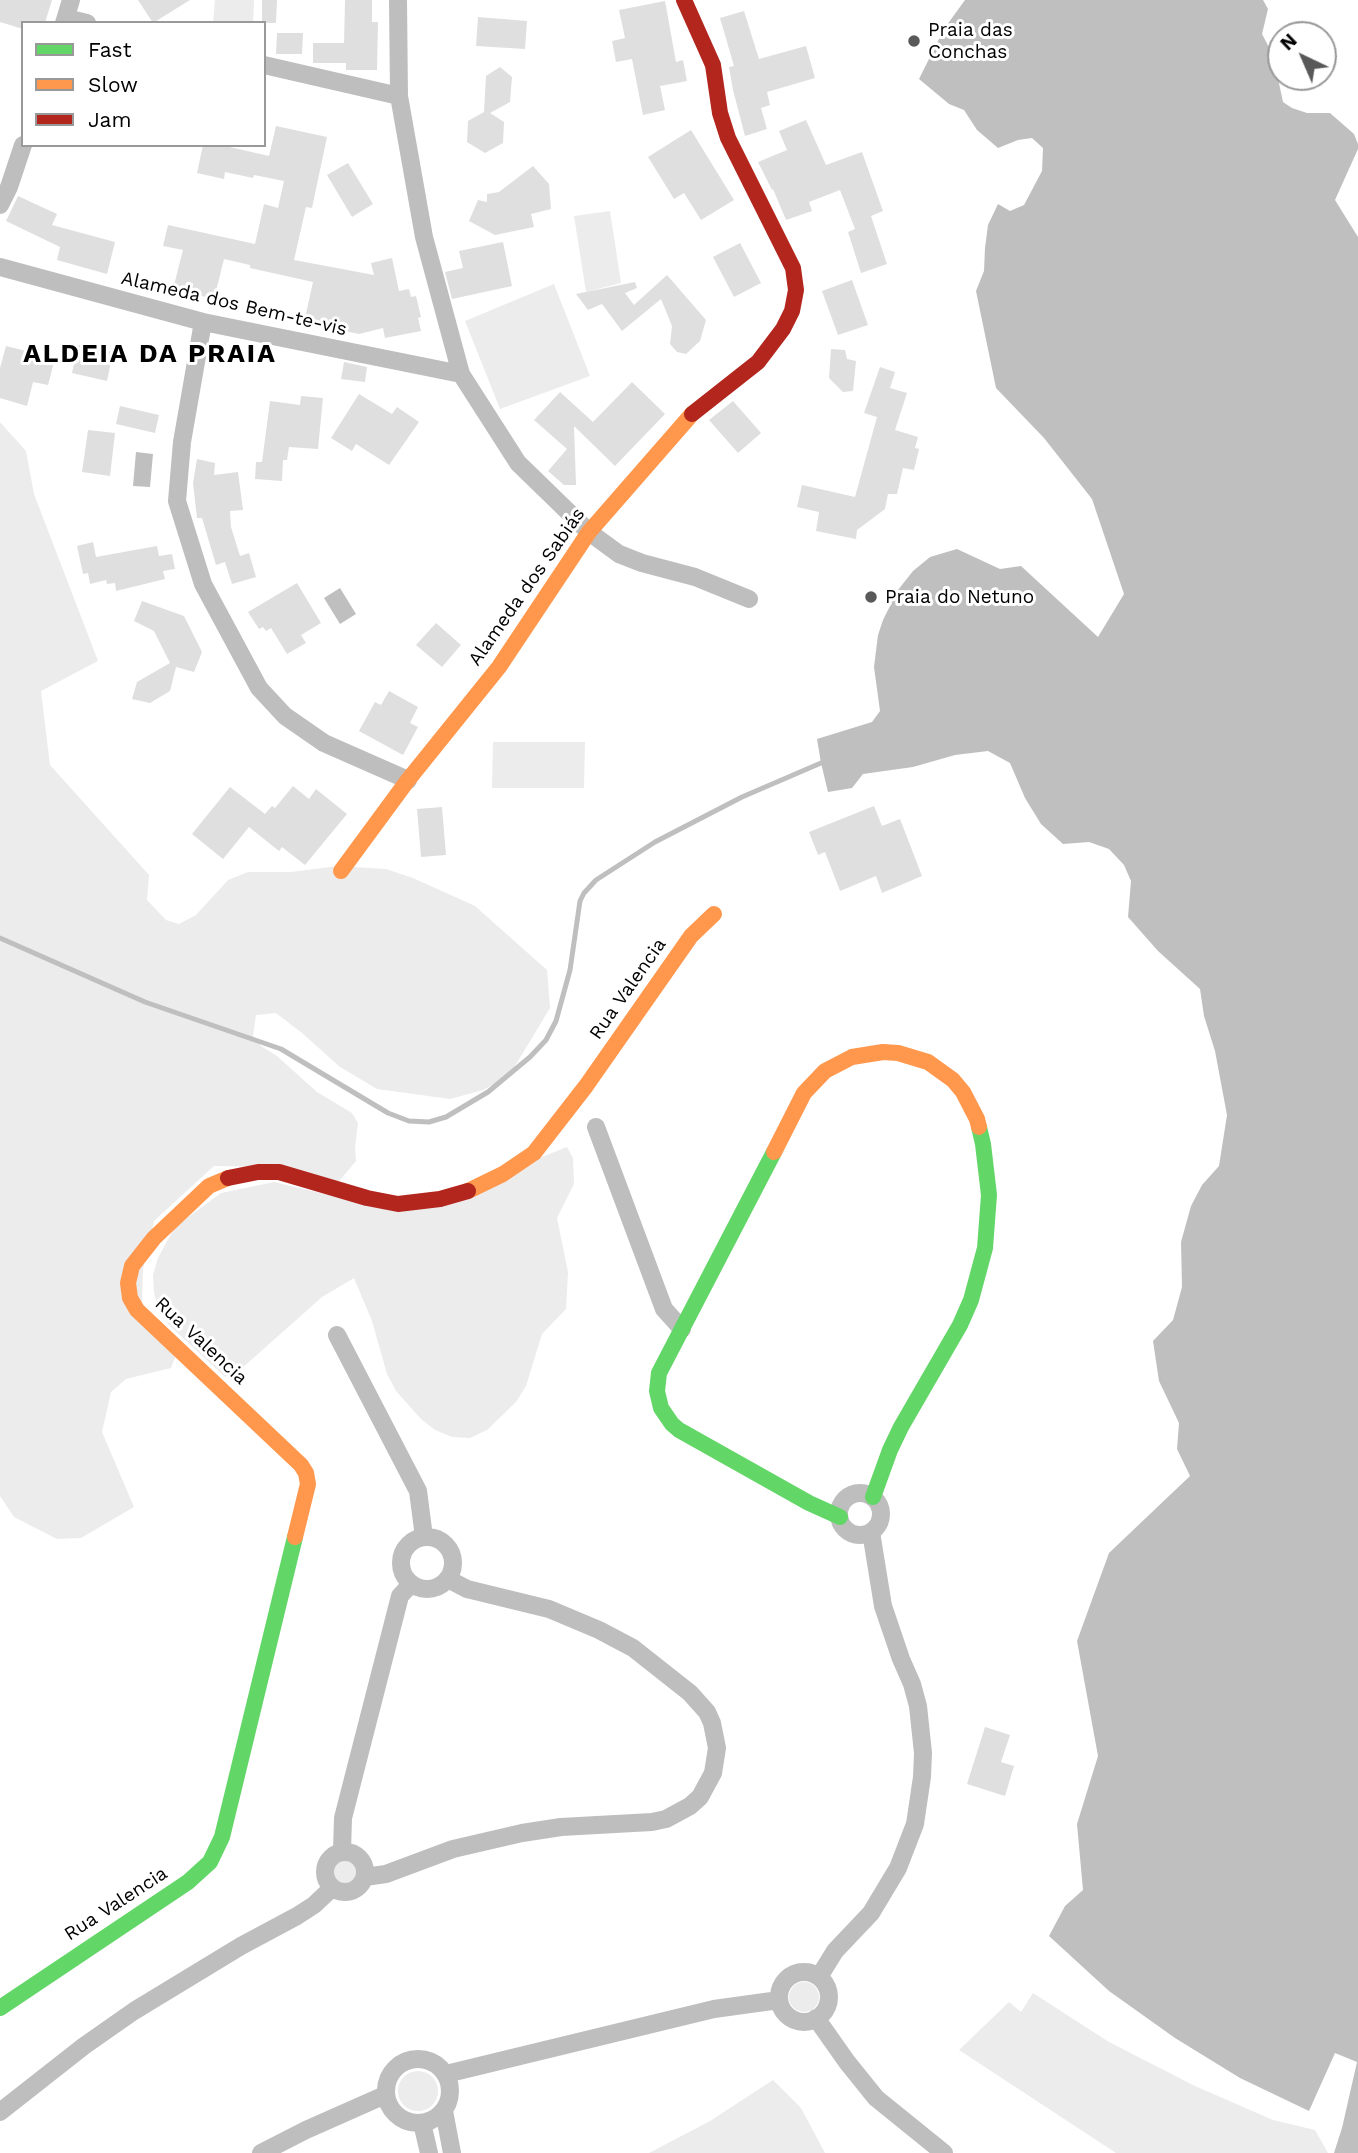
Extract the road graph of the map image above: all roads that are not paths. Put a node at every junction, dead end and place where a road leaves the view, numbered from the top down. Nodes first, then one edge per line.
1 (398, 0) edge
2 (684, 0) edge
3 (67, 13) edge
4 (83, 21) edge
5 (266, 65) edge
6 (399, 96) junction
7 (22, 147) edge
8 (5, 186) edge
9 (0, 205) edge
10 (0, 267) edge
11 (203, 322) junction
12 (461, 374) junction
13 (589, 532) junction
14 (749, 599) dead end
15 (408, 780) junction
16 (341, 871) dead end
17 (714, 914) dead end
18 (596, 1127) dead end
19 (682, 1329) junction
20 (337, 1335) dead end
21 (873, 1497) junction
22 (840, 1517) junction
23 (871, 1532) junction
24 (424, 1537) junction
25 (448, 1579) junction
26 (411, 1584) junction
27 (342, 1851) junction
28 (365, 1877) junction
29 (332, 1888) junction
30 (819, 1977) junction
31 (779, 2000) junction
32 (0, 2008) edge
33 (816, 2018) junction
34 (446, 2074) junction
35 (385, 2095) junction
36 (443, 2111) junction
37 (0, 2112) edge
38 (422, 2123) junction
39 (261, 2153) edge
40 (429, 2153) edge
41 (452, 2153) edge
42 (944, 2153) edge

1 - 6 street
2 - 13 street, Alameda dos Sabiás
3 - 4 street
5 - 6 street
6 - 12 street
7 - 8 street
8 - 9 street
10 - 11 street, Alameda dos Bem-te-vis
11 - 12 street, Alameda dos Bem-te-vis
11 - 15 street
12 - 13 street
13 - 14 street
13 - 15 street, Alameda dos Sabiás
15 - 16 street, Alameda dos Sabiás
17 - 32 street, Rua Valencia
18 - 19 street
19 - 21 street
19 - 22 street
20 - 24 street
21 - 22 street
21 - 23 street
22 - 23 street
23 - 30 street
24 - 25 street
24 - 26 street
25 - 26 street
25 - 28 street
26 - 27 street
27 - 28 street
27 - 29 street
28 - 29 street
29 - 37 street
30 - 31 street
30 - 33 street
31 - 33 street
31 - 34 street
33 - 42 street
34 - 35 street
34 - 36 street
35 - 38 street
35 - 39 street
36 - 38 street
36 - 41 street
38 - 40 street

